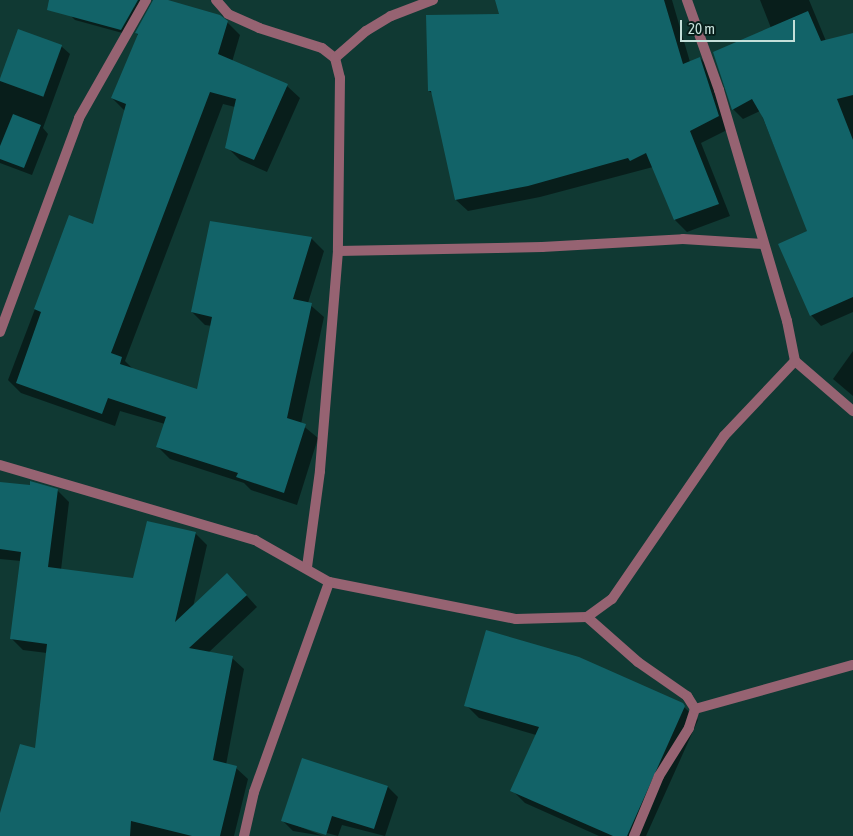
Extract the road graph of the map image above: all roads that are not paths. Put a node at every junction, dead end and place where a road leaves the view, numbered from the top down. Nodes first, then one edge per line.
1 (146, 0) edge
2 (216, 0) edge
3 (433, 0) edge
4 (687, 0) edge
5 (335, 58) junction
6 (763, 244) junction
7 (338, 251) junction
8 (0, 332) edge
9 (795, 361) junction
10 (853, 411) edge
11 (0, 465) edge
12 (307, 567) junction
13 (330, 582) junction
14 (587, 617) junction
15 (853, 665) edge
16 (695, 709) junction
17 (244, 836) edge
18 (634, 836) edge

1 - 8 street
2 - 5 street
3 - 5 street
4 - 6 street
5 - 7 street
6 - 7 street
6 - 9 street
7 - 12 street
9 - 10 street
9 - 14 street
11 - 12 street
12 - 13 street
13 - 14 street
13 - 17 street
14 - 16 street
15 - 16 street
16 - 18 street

